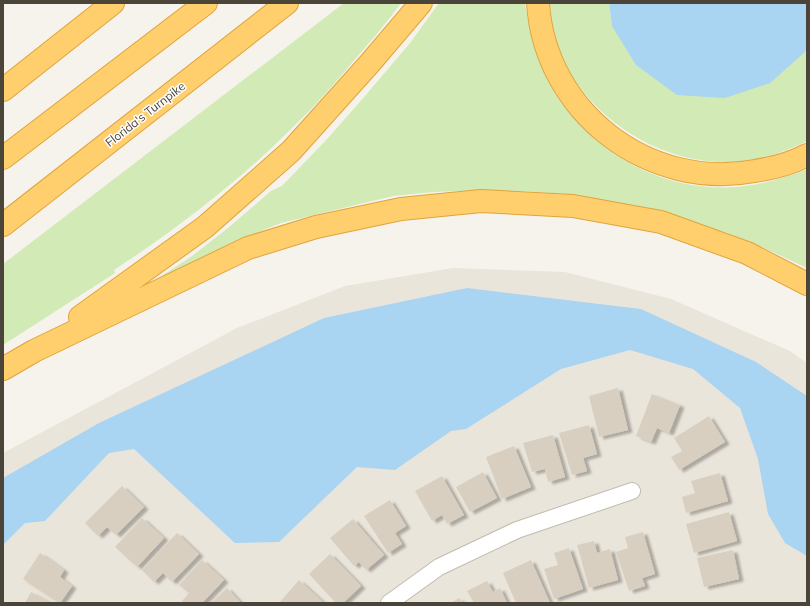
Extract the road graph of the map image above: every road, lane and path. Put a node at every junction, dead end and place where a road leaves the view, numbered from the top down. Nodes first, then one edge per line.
1 (113, 3) edge
2 (206, 3) edge
3 (287, 3) edge
4 (421, 3) edge
5 (538, 3) edge
6 (3, 90) edge
7 (807, 155) edge
8 (3, 158) edge
9 (3, 225) edge
10 (807, 284) edge
11 (34, 351) junction
12 (3, 369) edge
13 (632, 491) dead end
14 (389, 603) edge

1 - 6 highway
2 - 8 highway
3 - 9 highway, Florida's Turnpike
4 - 11 highway
5 - 7 highway
10 - 11 highway
11 - 12 highway
13 - 14 street

